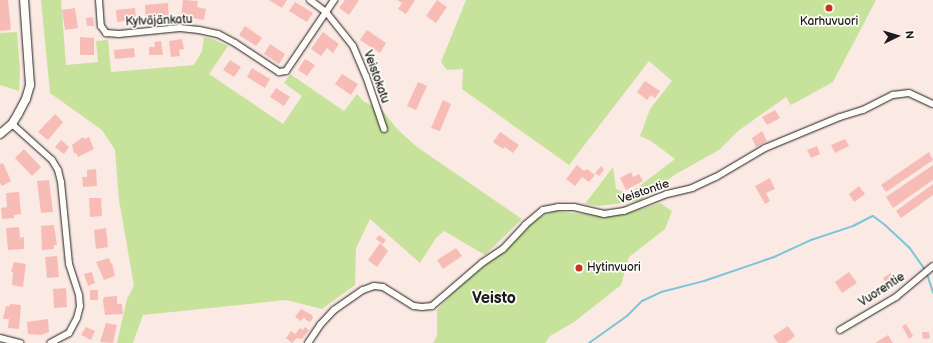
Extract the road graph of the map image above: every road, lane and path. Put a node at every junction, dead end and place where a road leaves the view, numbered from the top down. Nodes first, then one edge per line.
1 (24, 0) edge
2 (99, 0) edge
3 (310, 0) edge
4 (334, 0) edge
5 (326, 12) junction
6 (933, 104) edge
7 (12, 124) junction
8 (384, 129) dead end
9 (0, 134) edge
10 (933, 266) edge
11 (840, 330) dead end
12 (0, 338) edge
13 (20, 343) edge
14 (50, 343) edge
15 (308, 343) edge

1 - 7 street
2 - 5 street, Kylväjänkatu
3 - 5 street, Veistokatu
4 - 5 street
5 - 8 street, Veistokatu
6 - 15 street, Veistontie
7 - 9 street
7 - 14 street
10 - 11 street, Vuorentie
12 - 13 street

